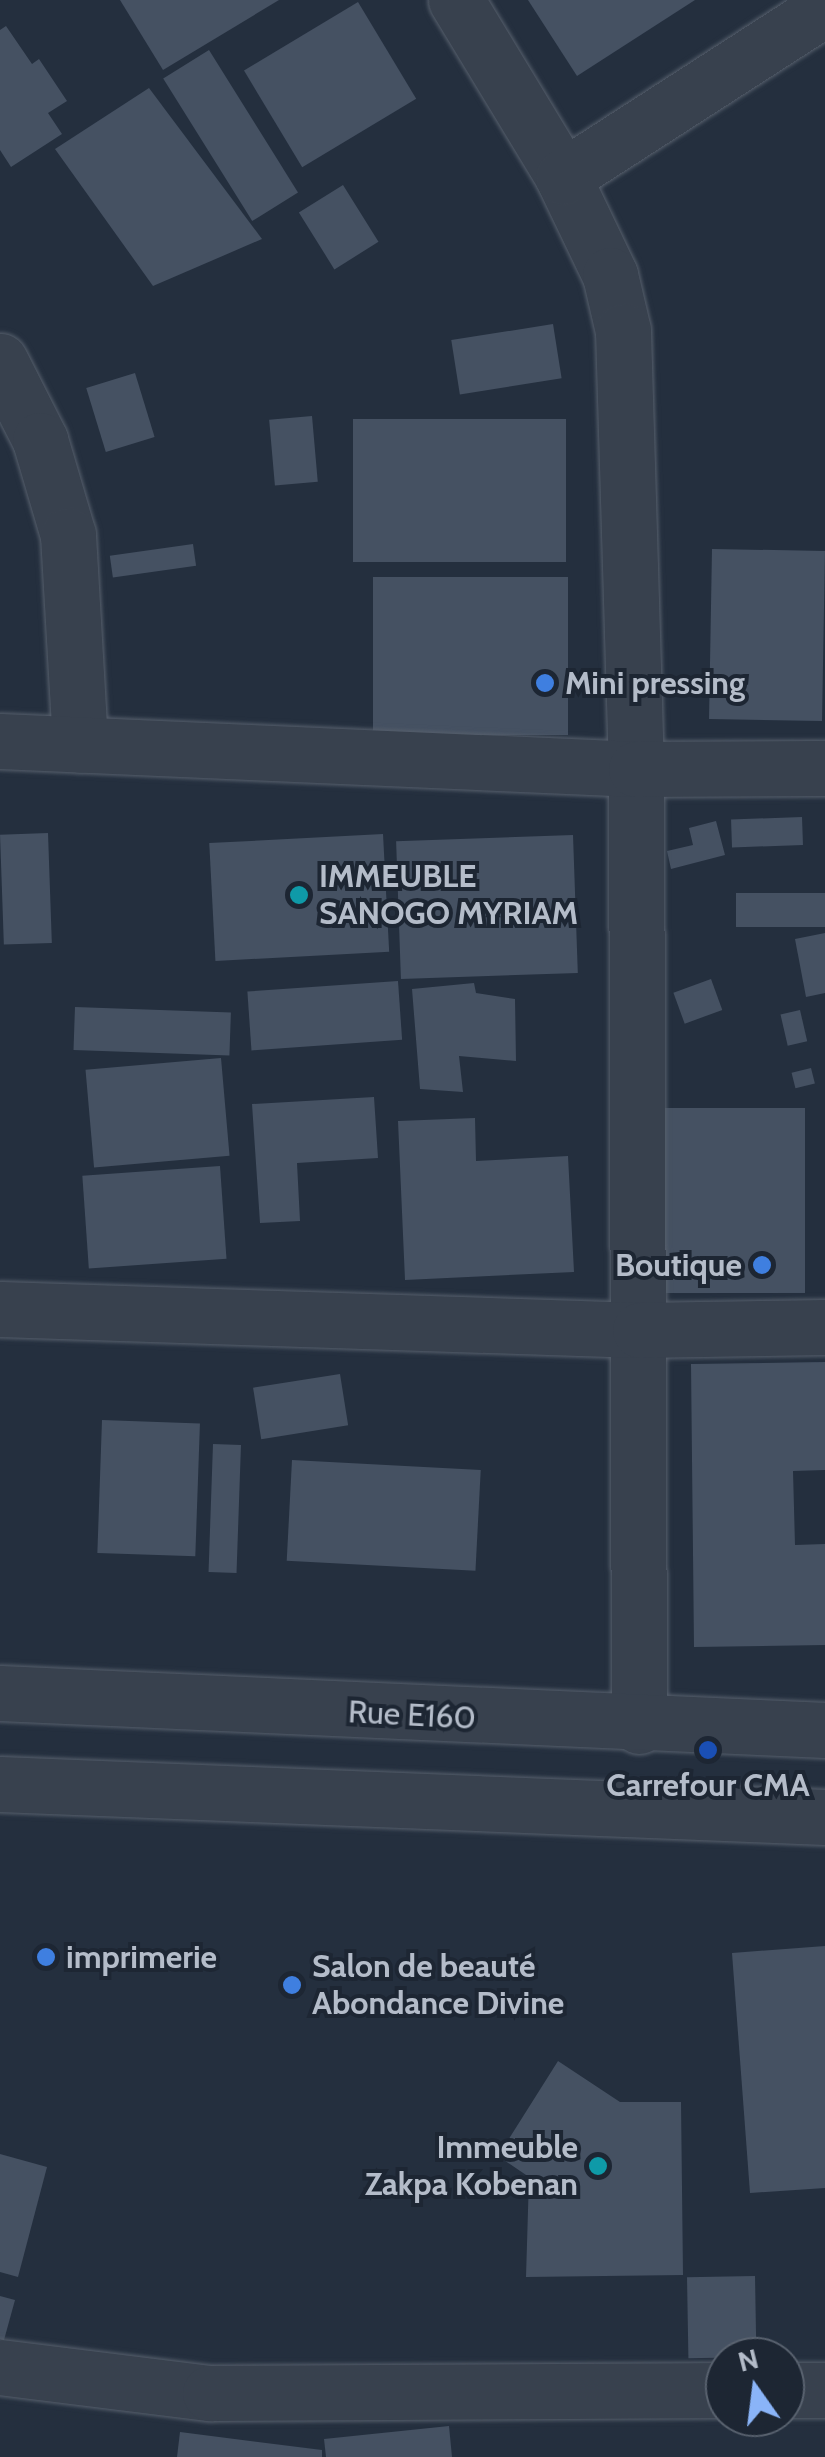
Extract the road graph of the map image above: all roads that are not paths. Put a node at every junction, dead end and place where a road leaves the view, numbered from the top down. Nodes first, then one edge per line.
1 (456, 0) edge
2 (825, 8) edge
3 (563, 177) junction
4 (0, 361) edge
5 (0, 742) edge
6 (80, 745) junction
7 (636, 768) junction
8 (825, 768) edge
9 (0, 1309) edge
10 (825, 1326) edge
11 (640, 1330) junction
12 (0, 1694) edge
13 (639, 1726) junction
14 (825, 1730) edge
15 (0, 1784) edge
16 (825, 1817) edge
17 (0, 2367) edge
18 (705, 2390) edge

1 - 3 street
2 - 3 street
3 - 7 street
4 - 6 street
5 - 6 street
6 - 7 street
7 - 8 street
7 - 11 street
9 - 11 street
10 - 11 street
11 - 13 street
12 - 13 street, Rue E160
13 - 14 street, Rue E160
15 - 16 street
17 - 18 street

